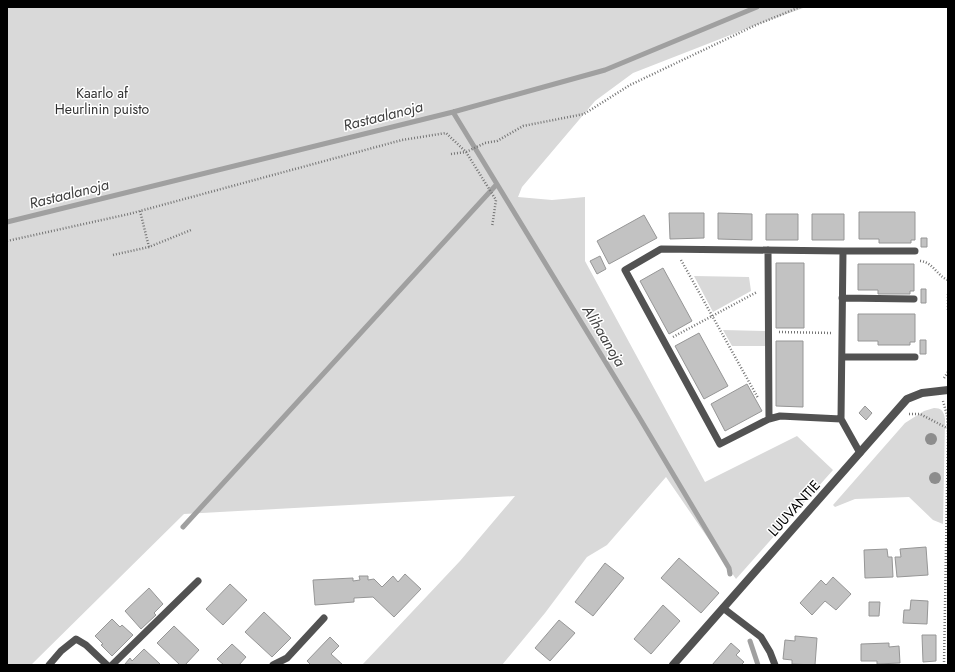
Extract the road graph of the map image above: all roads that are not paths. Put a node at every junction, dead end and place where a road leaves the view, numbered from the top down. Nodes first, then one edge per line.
1 (768, 250) junction
2 (843, 251) junction
3 (915, 251) road end
4 (842, 298) junction
5 (914, 299) dead end
6 (842, 357) junction
7 (915, 357) dead end
8 (946, 390) edge
9 (769, 419) junction
10 (841, 419) junction
11 (860, 453) junction
12 (198, 581) dead end
13 (723, 608) junction
14 (324, 618) dead end
15 (49, 665) edge
16 (107, 665) edge
17 (112, 665) edge
18 (273, 665) edge
19 (673, 665) edge
20 (775, 665) edge

1 - 2 lane
1 - 9 lane
1 - 9 lane
2 - 3 lane
2 - 4 lane
4 - 5 lane
4 - 6 lane
6 - 7 lane
6 - 10 lane
8 - 11 street, LUUVANTIE
9 - 10 lane
10 - 11 lane
11 - 13 street, LUUVANTIE
12 - 17 lane
13 - 19 street, LUUVANTIE
13 - 20 lane
14 - 18 lane
15 - 16 lane

